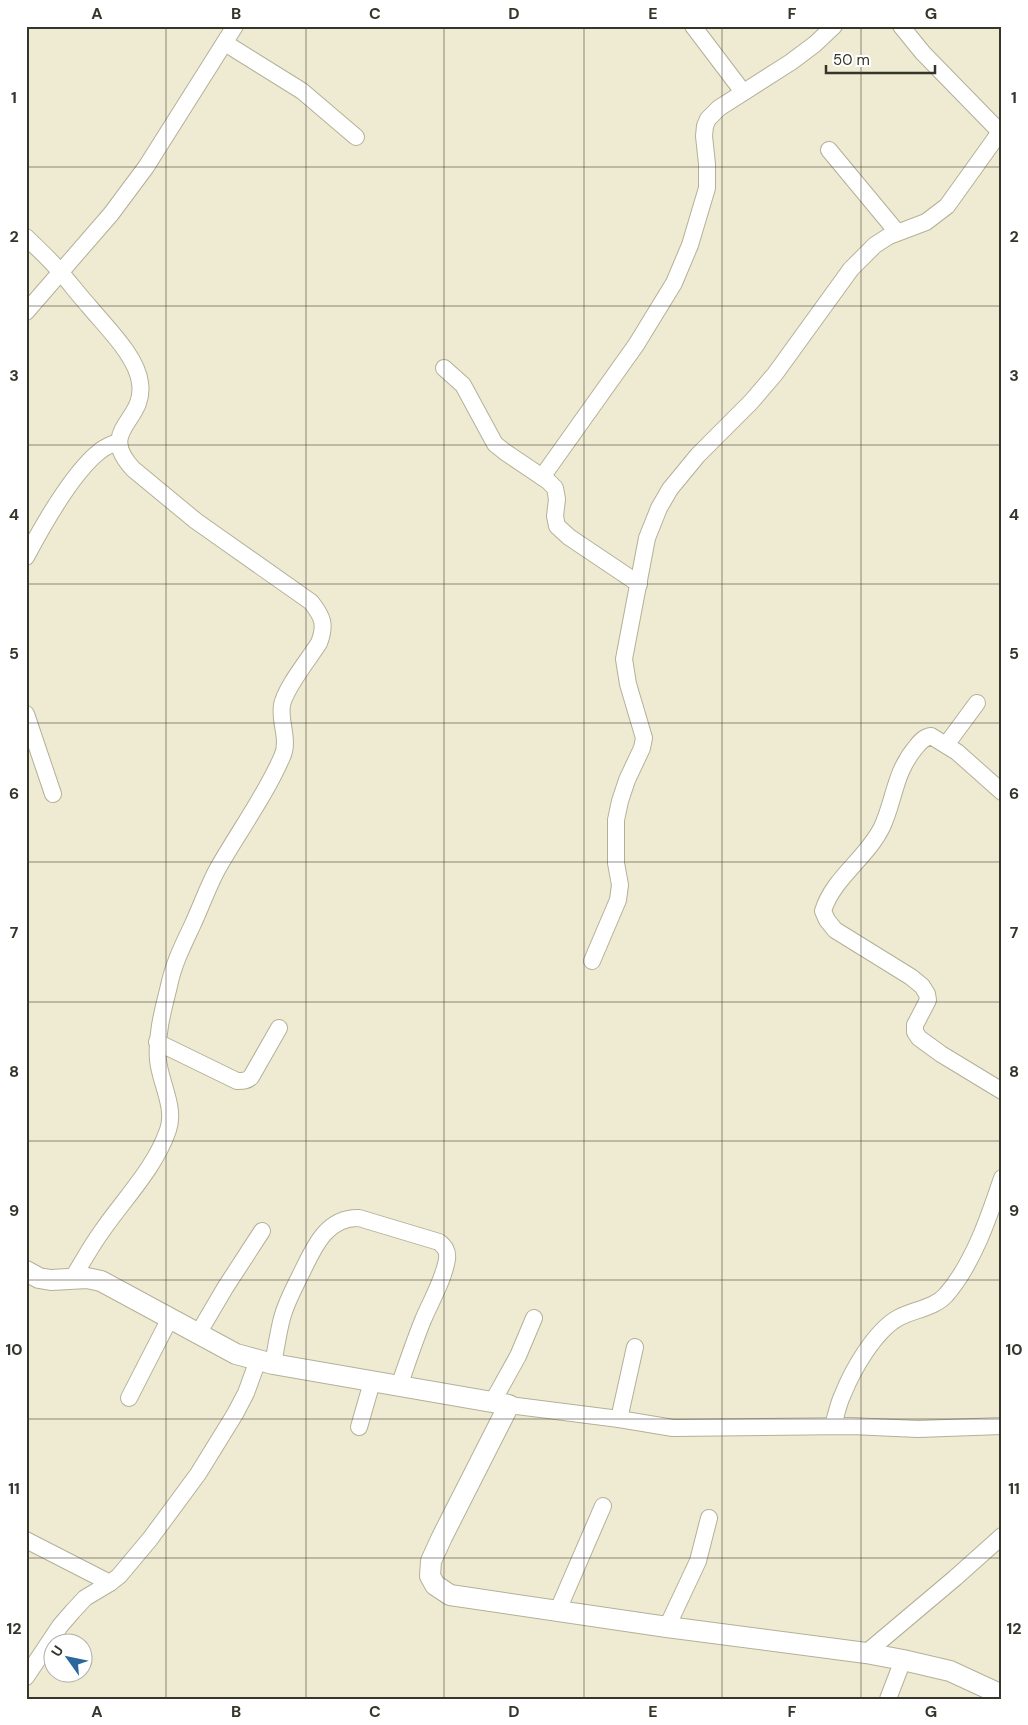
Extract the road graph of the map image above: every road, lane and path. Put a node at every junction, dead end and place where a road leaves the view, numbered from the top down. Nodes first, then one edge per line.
1 (235, 26) edge
2 (693, 26) edge
3 (834, 26) edge
4 (901, 26) edge
5 (225, 43) junction
6 (743, 92) junction
7 (1001, 133) edge
8 (356, 137) dead end
9 (828, 150) dead end
10 (898, 232) junction
11 (26, 237) edge
12 (60, 271) junction
13 (26, 312) edge
14 (444, 368) dead end
15 (118, 442) junction
16 (542, 477) junction
17 (26, 557) edge
18 (639, 584) junction
19 (977, 703) dead end
20 (26, 714) edge
21 (946, 745) junction
22 (1002, 792) edge
23 (53, 794) dead end
24 (592, 961) dead end
25 (279, 1028) dead end
26 (158, 1042) junction
27 (1002, 1091) edge
28 (1002, 1178) edge
29 (262, 1232) dead end
30 (26, 1271) edge
31 (72, 1279) junction
32 (170, 1318) junction
33 (534, 1318) dead end
34 (198, 1334) junction
35 (635, 1347) dead end
36 (266, 1362) junction
37 (372, 1382) junction
38 (399, 1386) junction
39 (129, 1398) dead end
40 (501, 1403) junction
41 (619, 1419) junction
42 (833, 1426) junction
43 (1002, 1426) edge
44 (359, 1427) dead end
45 (603, 1506) dead end
46 (709, 1518) dead end
47 (1002, 1536) edge
48 (26, 1540) edge
49 (110, 1583) junction
50 (558, 1610) junction
51 (667, 1627) junction
52 (866, 1653) junction
53 (902, 1660) junction
54 (26, 1676) edge
55 (1002, 1695) edge
56 (888, 1699) edge

1 - 5 street
2 - 6 street
3 - 6 street
4 - 7 street
5 - 8 street
5 - 12 street
6 - 16 street
7 - 10 street
9 - 10 street
10 - 18 street
11 - 12 street
12 - 13 street
12 - 15 street
14 - 16 street
15 - 17 street
15 - 26 street
16 - 18 street
18 - 24 street
19 - 21 street
20 - 23 street
21 - 22 street
21 - 27 street
25 - 26 street
26 - 31 street
28 - 42 street
29 - 34 street
30 - 31 street
31 - 32 street
32 - 34 street
32 - 39 street
33 - 40 street
34 - 36 street
35 - 41 street
36 - 37 street
36 - 38 street
36 - 49 street
37 - 38 street
37 - 44 street
38 - 40 street
40 - 41 street
40 - 50 street
41 - 42 street
42 - 43 street
45 - 50 street
46 - 51 street
47 - 52 street
48 - 49 street
49 - 54 street
50 - 51 street
51 - 52 street
52 - 53 street
53 - 55 street
53 - 56 street

